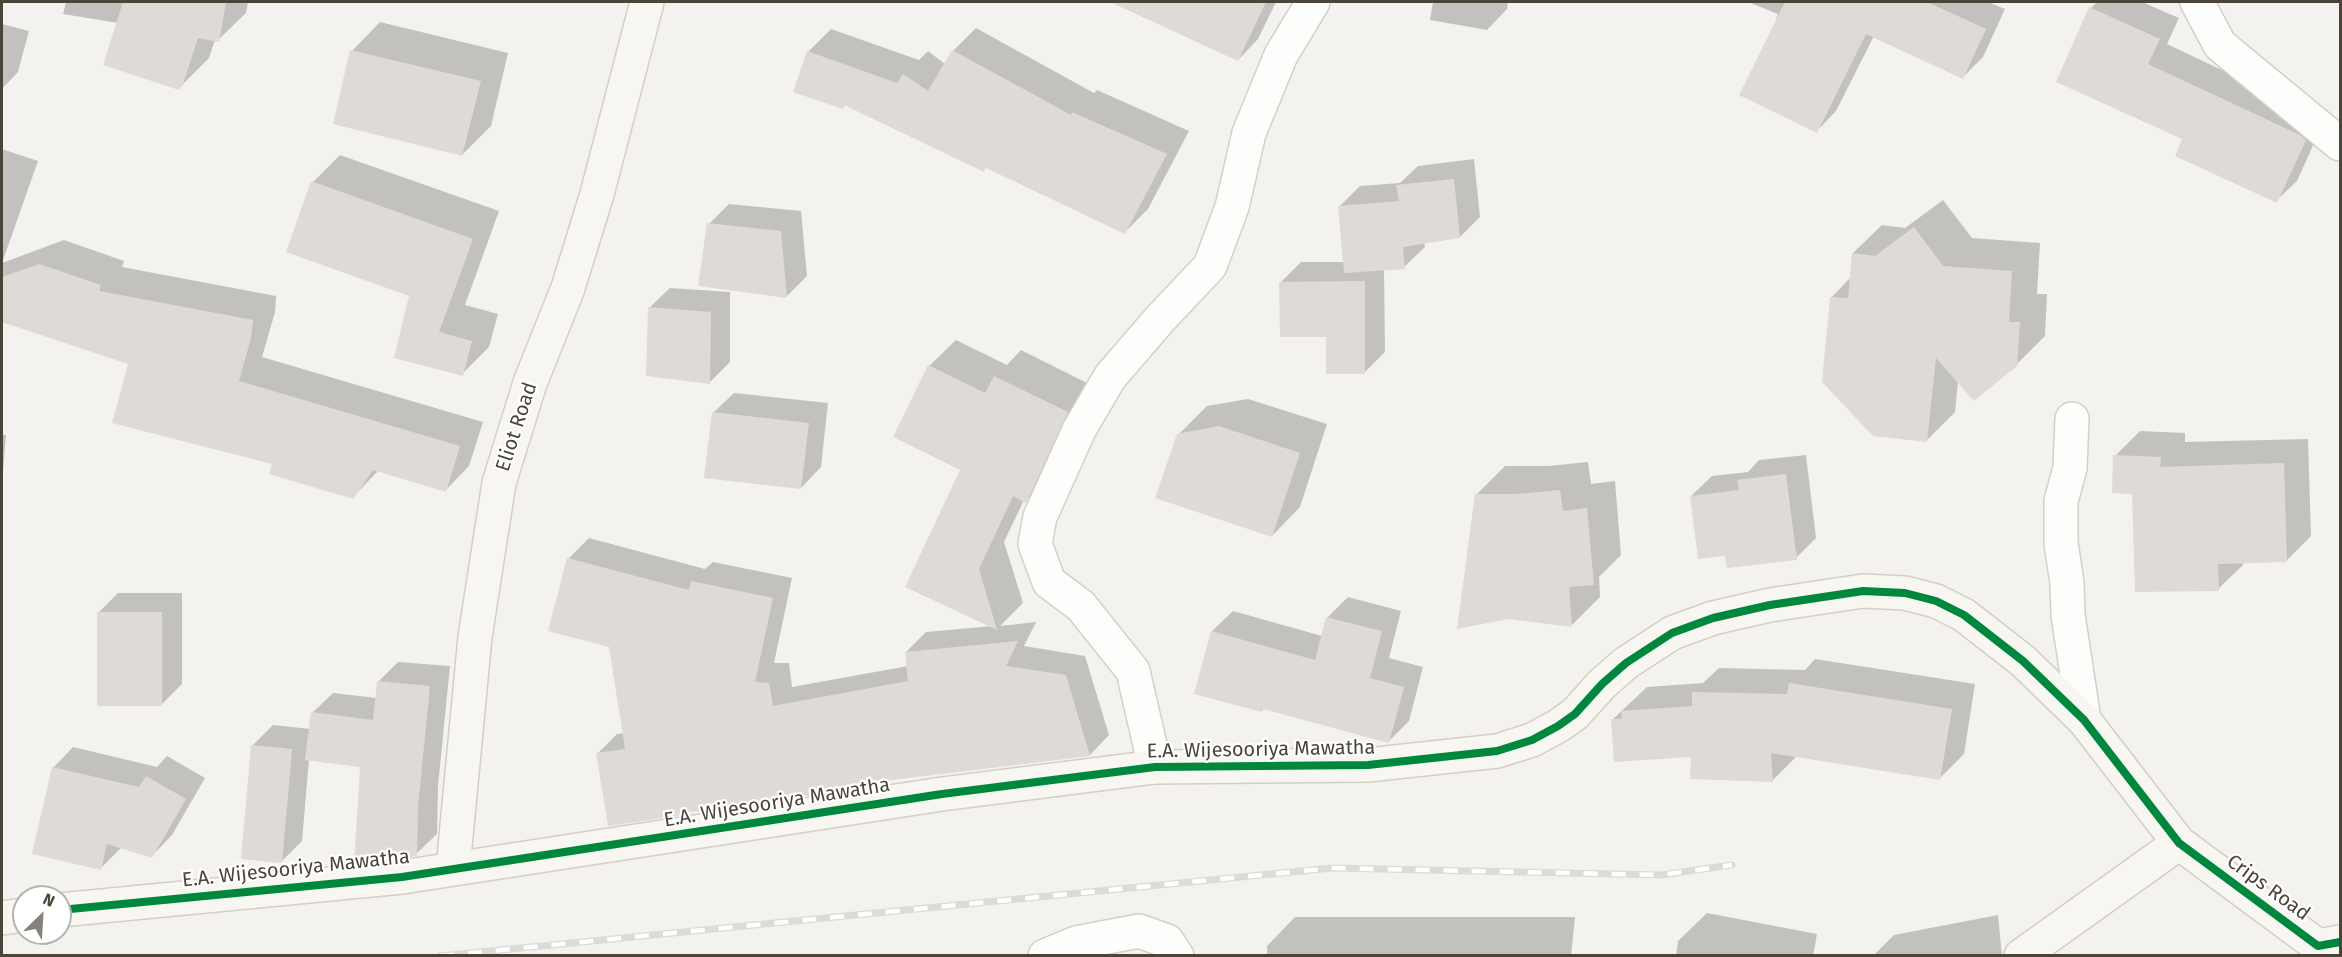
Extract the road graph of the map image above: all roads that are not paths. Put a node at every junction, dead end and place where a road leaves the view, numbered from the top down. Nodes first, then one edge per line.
1 (647, 2) edge
2 (1313, 2) edge
3 (2198, 2) edge
4 (2340, 144) edge
5 (2072, 419) dead end
6 (2084, 720) junction
7 (1155, 768) junction
8 (2179, 843) junction
9 (453, 867) junction
10 (72, 909) edge
11 (2327, 948) edge
12 (1045, 956) edge
13 (1177, 956) edge
14 (2021, 956) edge

1 - 9 street, Eliot Road
2 - 7 street
3 - 4 street
5 - 6 street
6 - 7 street, E.A. Wijesooriya Mawatha
6 - 8 street, E.A. Wijesooriya Mawatha
7 - 9 street, E.A. Wijesooriya Mawatha
8 - 11 street, Crips Road
8 - 14 street
9 - 10 street, E.A. Wijesooriya Mawatha
12 - 13 street

